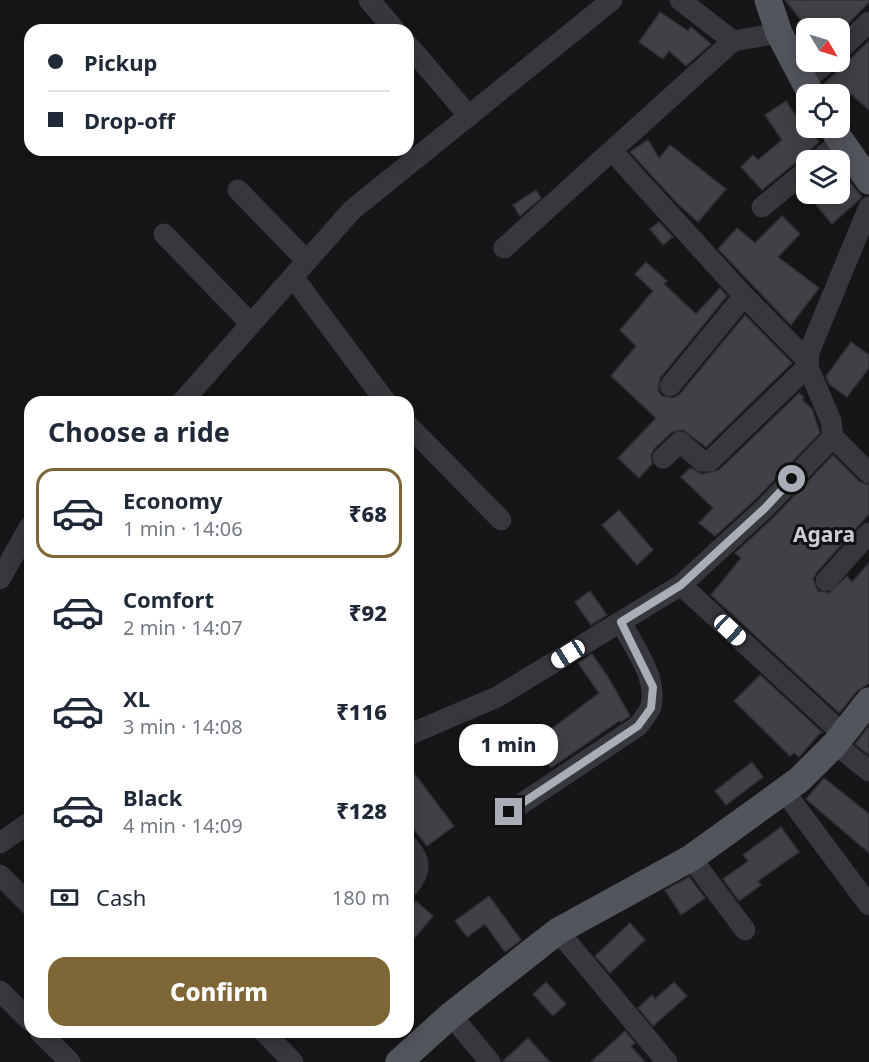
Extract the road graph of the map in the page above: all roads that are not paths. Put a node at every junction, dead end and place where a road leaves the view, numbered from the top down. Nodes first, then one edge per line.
1 (369, 0) edge
2 (612, 0) edge
3 (680, 0) edge
4 (768, 0) edge
5 (869, 22) edge
6 (390, 24) edge
7 (779, 33) junction
8 (850, 40) edge
9 (734, 41) junction
10 (414, 52) edge
11 (819, 72) edge
12 (805, 84) edge
13 (810, 84) edge
14 (469, 116) junction
15 (840, 138) edge
16 (613, 152) junction
17 (865, 167) edge
18 (796, 179) edge
19 (238, 190) dead end
20 (762, 207) dead end
21 (869, 207) edge
22 (164, 234) dead end
23 (504, 248) dead end
24 (300, 269) junction
25 (744, 296) junction
26 (252, 324) junction
27 (808, 363) junction
28 (670, 386) dead end
29 (187, 396) edge
30 (382, 396) edge
31 (414, 431) edge
32 (832, 437) junction
33 (663, 458) dead end
34 (869, 473) edge
35 (501, 520) dead end
36 (869, 533) edge
37 (24, 537) edge
38 (0, 579) edge
39 (826, 580) dead end
40 (681, 585) junction
41 (621, 622) junction
42 (869, 701) edge
43 (414, 732) edge
44 (839, 739) junction
45 (869, 771) edge
46 (784, 791) junction
47 (509, 812) dead end
48 (24, 826) edge
49 (0, 843) edge
50 (414, 853) edge
51 (691, 858) junction
52 (0, 875) edge
53 (414, 878) edge
54 (24, 899) edge
55 (869, 905) edge
56 (745, 930) dead end
57 (558, 931) junction
58 (0, 991) edge
59 (451, 1015) junction
60 (24, 1016) edge
61 (46, 1038) edge
62 (270, 1038) edge
63 (70, 1062) edge
64 (293, 1062) edge
65 (399, 1062) edge
66 (490, 1062) edge
67 (667, 1062) edge

1 - 6 street
2 - 14 street
3 - 9 street
4 - 7 main road
5 - 8 street
7 - 9 street
7 - 12 main road
9 - 16 street
10 - 14 street
11 - 13 street
14 - 24 street
15 - 17 main road
16 - 23 street
16 - 25 street
18 - 20 street
19 - 24 street
21 - 27 street
22 - 26 street
24 - 26 street
24 - 30 street
25 - 27 street
25 - 28 street
26 - 29 street
27 - 32 street
27 - 33 street
31 - 35 street
32 - 34 street
32 - 40 street
36 - 39 street
37 - 38 street
40 - 41 street
40 - 44 street
41 - 43 street
41 - 47 street
42 - 44 main road
44 - 45 street
44 - 46 main road
46 - 51 main road
46 - 55 street
48 - 49 street
50 - 53 street
51 - 56 street
51 - 57 main road
52 - 54 street
57 - 59 main road
57 - 67 street
58 - 60 street
59 - 65 main road
59 - 66 street
61 - 63 street
62 - 64 street

